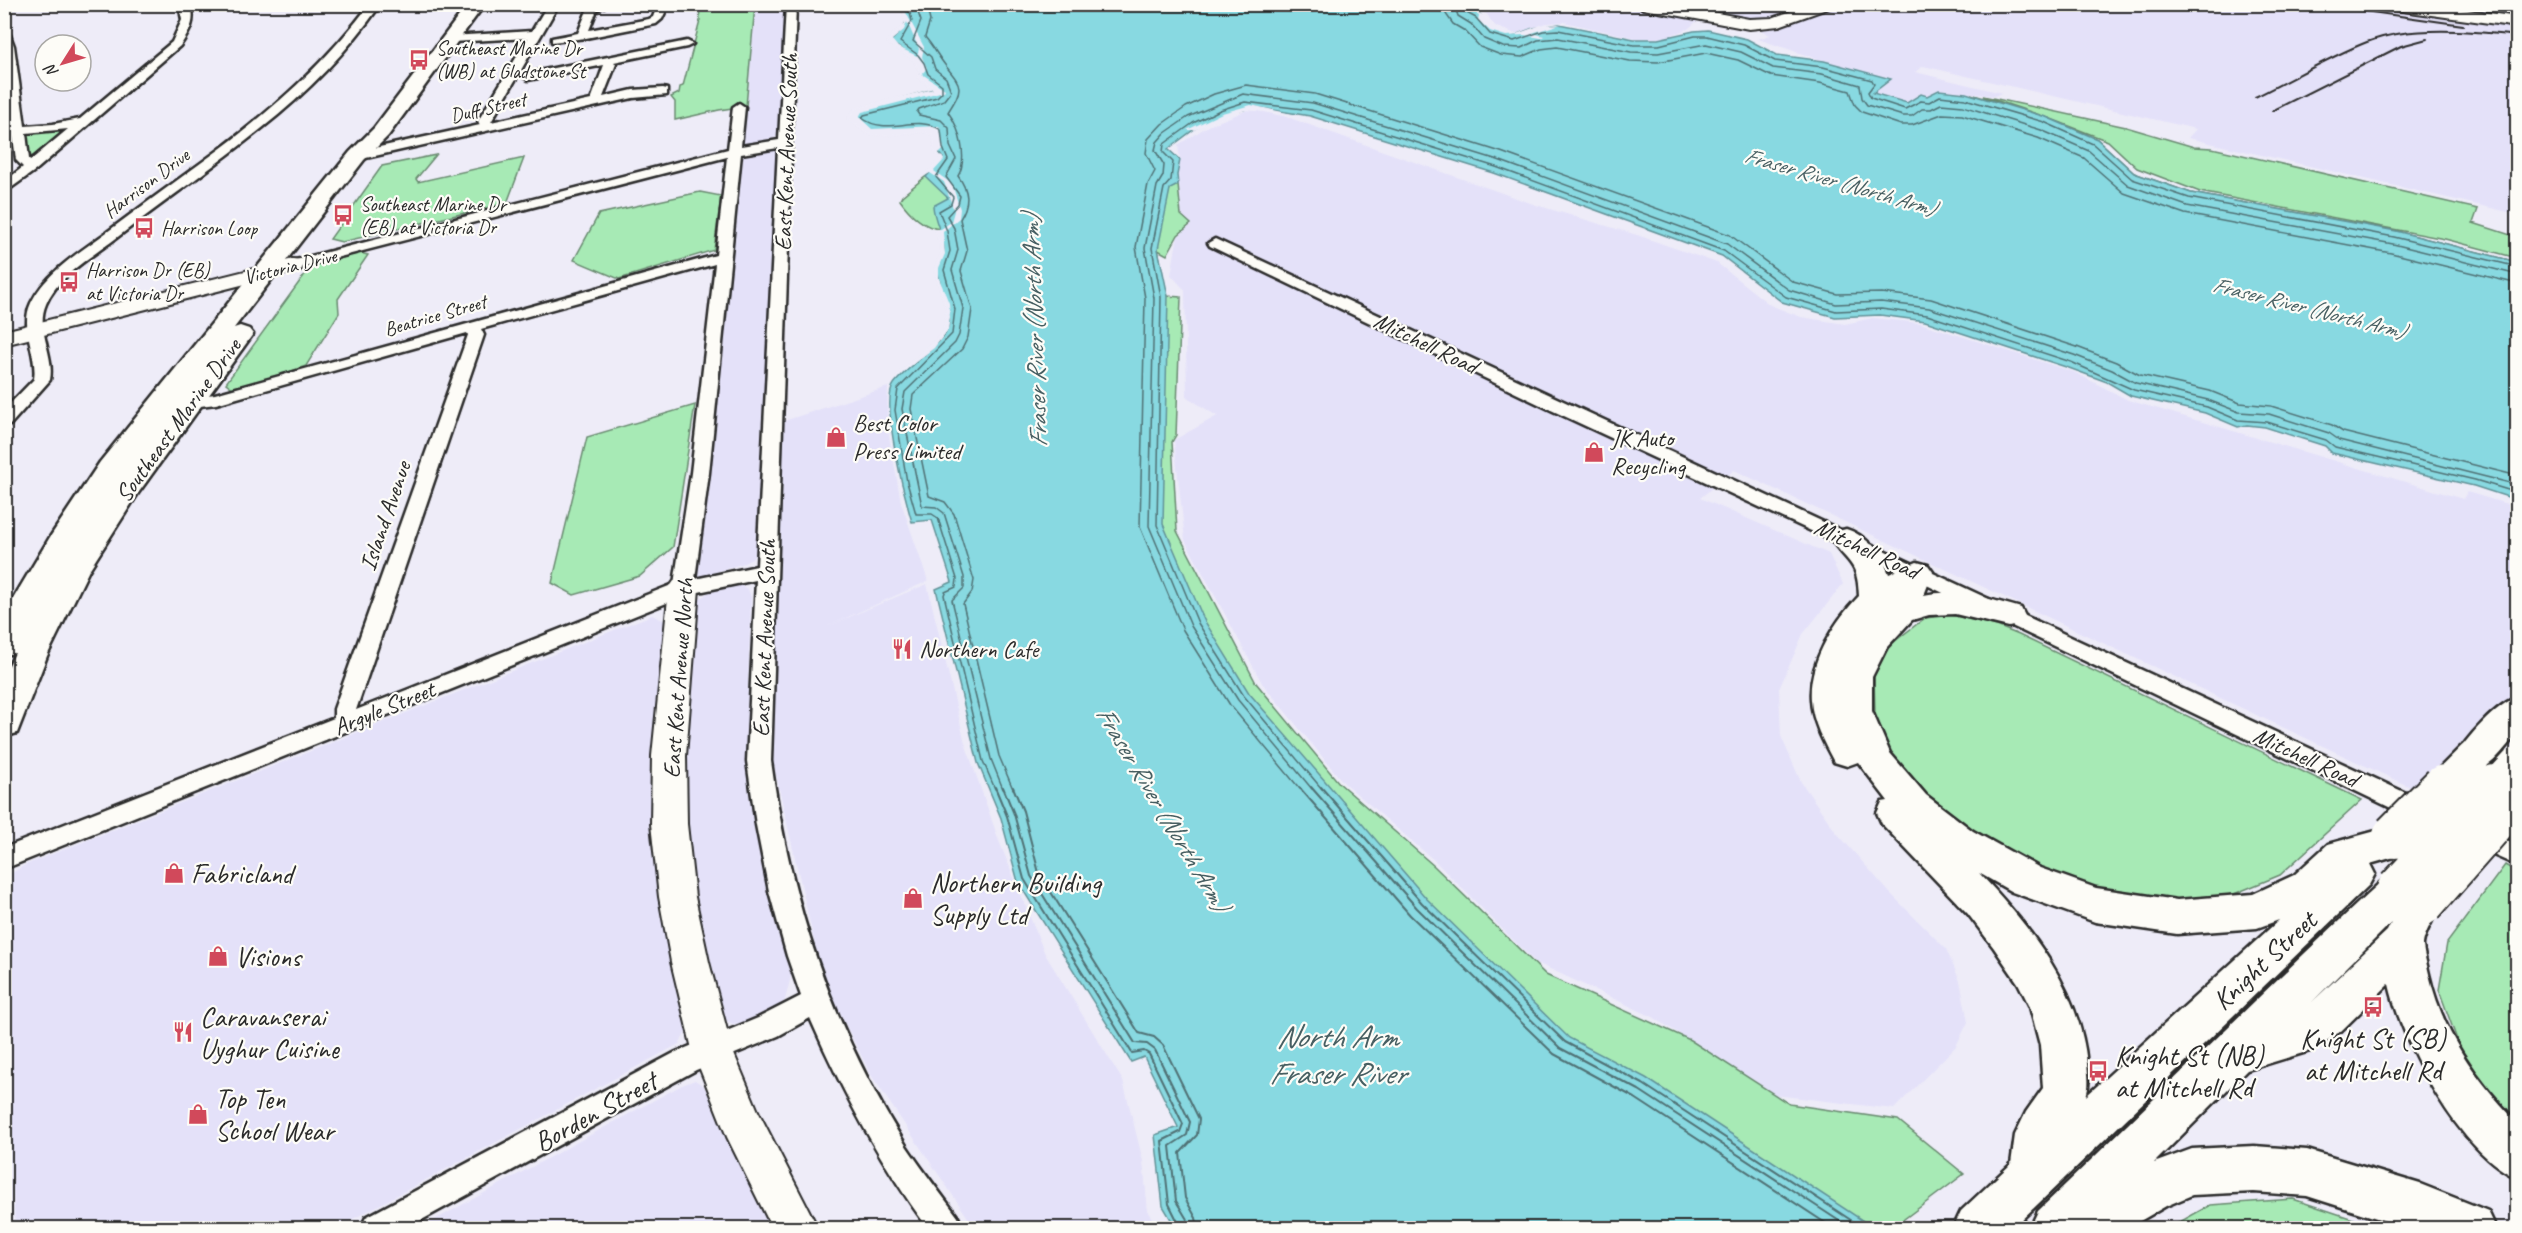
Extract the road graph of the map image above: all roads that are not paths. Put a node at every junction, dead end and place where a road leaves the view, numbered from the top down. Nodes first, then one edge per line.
1 (184, 4) edge
2 (376, 4) edge
3 (477, 4) edge
4 (554, 4) edge
5 (604, 4) edge
6 (664, 4) edge
7 (791, 4) edge
8 (1643, 4) edge
9 (1827, 4) edge
10 (2388, 4) edge
11 (2475, 10) edge
12 (2517, 22) edge
13 (535, 34) junction
14 (4, 35) edge
15 (586, 35) junction
16 (451, 39) junction
17 (556, 40) dead end
18 (687, 44) dead end
19 (607, 61) junction
20 (528, 76) dead end
21 (663, 92) dead end
22 (599, 102) junction
23 (740, 107) dead end
24 (86, 122) junction
25 (487, 127) junction
26 (20, 130) junction
27 (785, 143) junction
28 (371, 147) junction
29 (735, 152) junction
30 (32, 167) junction
31 (4, 189) edge
32 (1215, 243) dead end
33 (722, 259) junction
34 (293, 265) junction
35 (263, 272) junction
36 (472, 327) junction
37 (36, 330) junction
38 (4, 338) edge
39 (190, 403) junction
40 (157, 406) junction
41 (4, 421) edge
42 (1846, 539) junction
43 (767, 571) junction
44 (1917, 572) junction
45 (684, 588) junction
46 (1887, 605) junction
47 (2009, 616) junction
48 (4, 644) edge
49 (2517, 710) edge
50 (345, 723) junction
51 (4, 724) edge
52 (2517, 763) edge
53 (2517, 794) edge
54 (2364, 856) junction
55 (2517, 856) edge
56 (4, 859) edge
57 (2410, 897) junction
58 (2402, 944) junction
59 (817, 1001) junction
60 (712, 1049) junction
61 (2234, 1053) junction
62 (2517, 1155) edge
63 (2024, 1185) junction
64 (2064, 1220) edge
65 (377, 1228) edge
66 (796, 1228) edge
67 (947, 1228) edge
68 (1978, 1228) edge
69 (2471, 1228) edge

1 - 24 street
2 - 37 street, Harrison Drive
3 - 16 main road, Southeast Marine Drive
4 - 13 street
5 - 15 street
6 - 15 street
7 - 27 street, East Kent Avenue South
8 - 9 street
10 - 11 street
11 - 12 street
13 - 16 street
13 - 25 street
14 - 26 street
15 - 17 street
16 - 28 main road, Southeast Marine Drive
18 - 19 street
19 - 20 street
19 - 22 street
21 - 22 street, Duff Street
22 - 25 street, Duff Street
23 - 29 street, East Kent Avenue North
24 - 26 street
24 - 30 street
25 - 28 street, Duff Street
26 - 30 street
27 - 29 street, Victoria Drive
27 - 43 street, East Kent Avenue South
28 - 34 main road, Southeast Marine Drive
28 - 35 main road, Southeast Marine Drive
29 - 33 street, East Kent Avenue North
29 - 34 street, Victoria Drive
30 - 31 street
32 - 42 street, Mitchell Road
33 - 36 street, Beatrice Street
33 - 45 street, East Kent Avenue North
34 - 35 street, Victoria Drive
34 - 39 main road, Southeast Marine Drive
35 - 37 street, Victoria Drive
35 - 40 main road, Southeast Marine Drive
36 - 39 street, Beatrice Street
36 - 50 street, Island Avenue
37 - 38 street, Victoria Drive
37 - 41 street, Harrison Drive
39 - 40 street, Beatrice Street
39 - 51 main road, Southeast Marine Drive
40 - 48 main road, Southeast Marine Drive
42 - 44 street, Mitchell Road
42 - 46 main road
43 - 45 street, Argyle Street
43 - 59 street, East Kent Avenue South
44 - 46 main road
44 - 47 street, Mitchell Road
45 - 50 street, Argyle Street
45 - 60 street, East Kent Avenue North
46 - 47 main road
46 - 54 main road
46 - 63 main road
47 - 55 street, Mitchell Road
49 - 54 main road, Knight Street, bridge
50 - 56 street, Argyle Street
52 - 57 main road, Knight Street, bridge
53 - 57 main road, bridge
54 - 63 main road, Knight Street
57 - 58 main road
57 - 61 main road, Knight Street
58 - 61 main road
58 - 62 main road
59 - 60 street, Borden Street
59 - 67 street, East Kent Avenue South
60 - 65 street, Borden Street
60 - 66 street, East Kent Avenue North
61 - 64 main road, Knight Street
63 - 68 main road, Knight Street
64 - 69 main road

